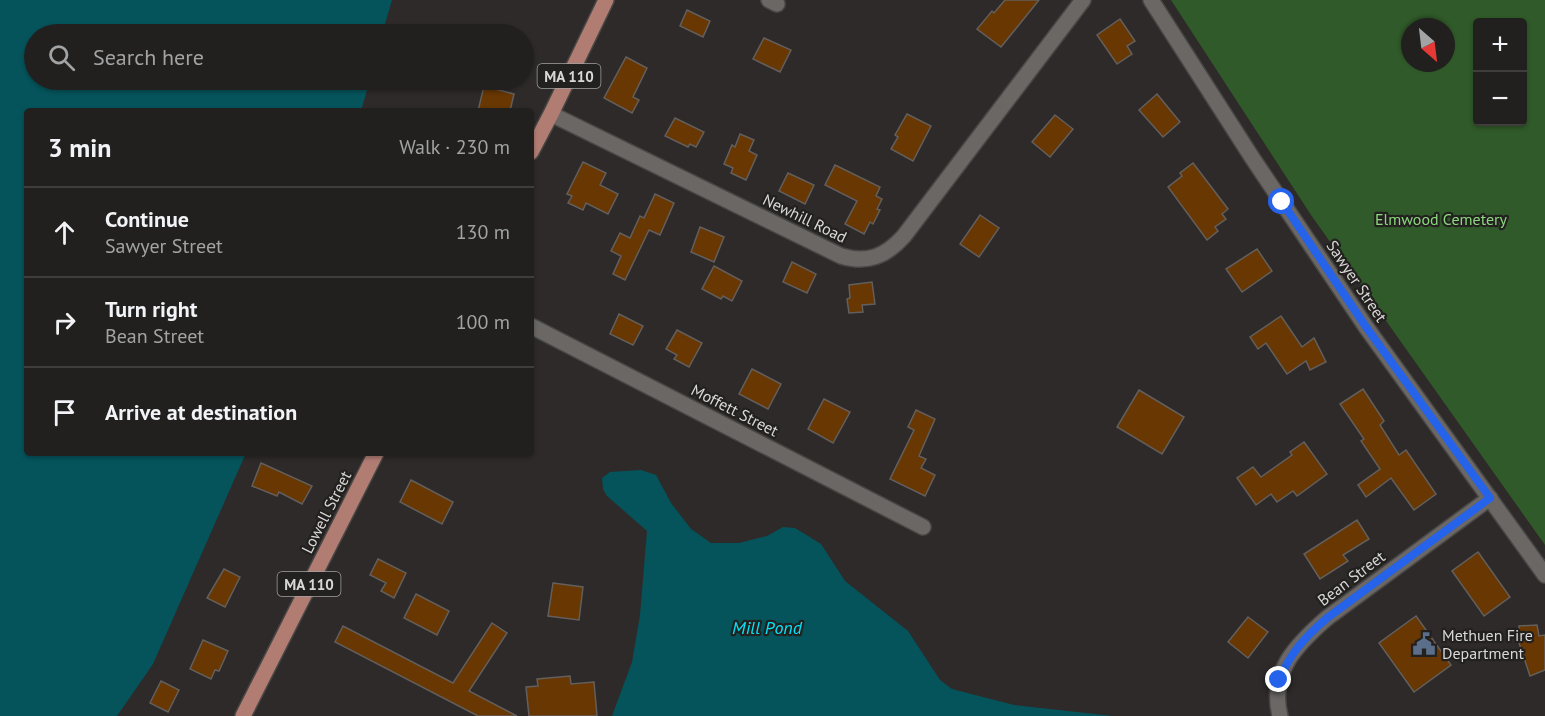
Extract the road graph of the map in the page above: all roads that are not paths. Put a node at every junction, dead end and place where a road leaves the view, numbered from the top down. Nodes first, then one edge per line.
1 (606, 0) edge
2 (1083, 0) edge
3 (1151, 0) edge
4 (551, 114) junction
5 (534, 146) edge
6 (534, 328) edge
7 (374, 456) edge
8 (1490, 498) junction
9 (923, 526) dead end
10 (1545, 575) edge
11 (243, 716) edge
12 (1280, 716) edge

1 - 4 main road, MA 110
2 - 4 street, Newhill Road
3 - 8 street, Sawyer Street
4 - 5 main road, MA 110
6 - 9 street, Moffett Street
7 - 11 main road, Lowell Street / MA 110
8 - 10 street, Sawyer Street
8 - 12 street, Bean Street

